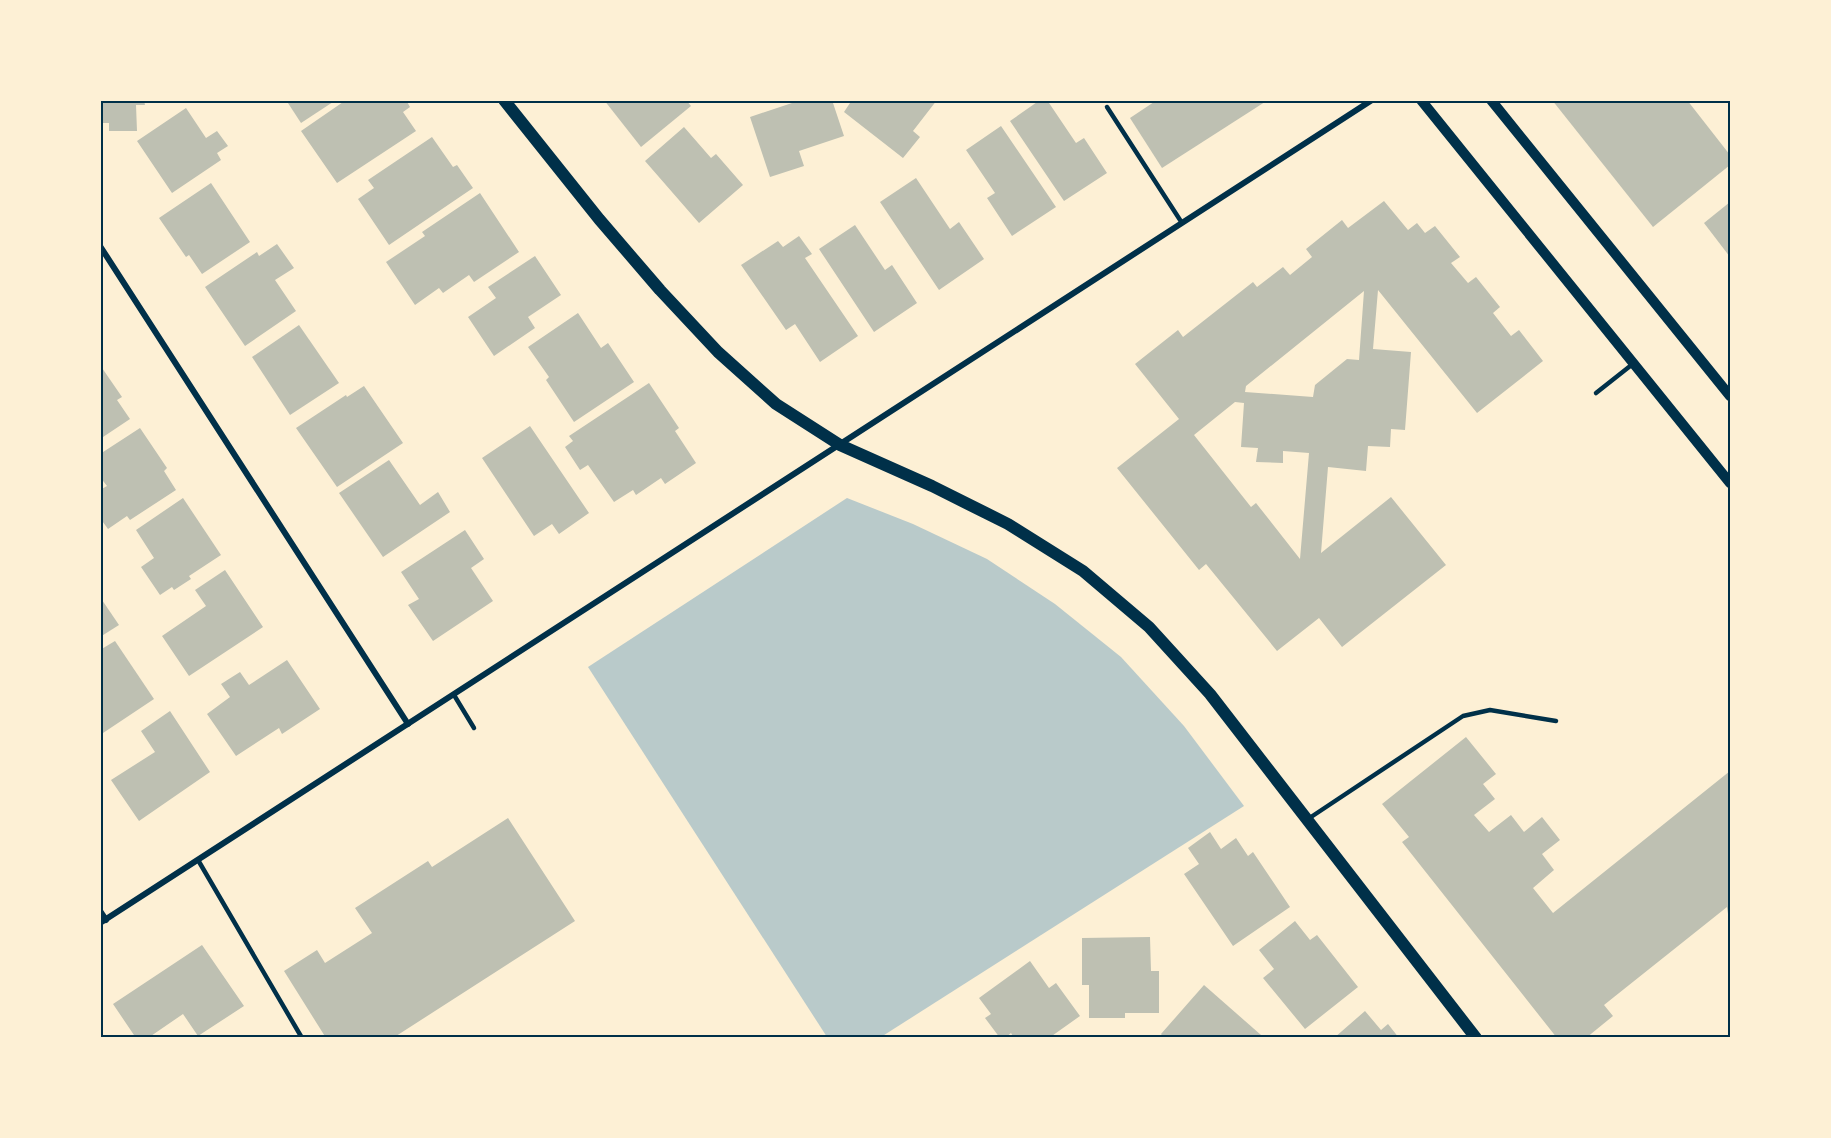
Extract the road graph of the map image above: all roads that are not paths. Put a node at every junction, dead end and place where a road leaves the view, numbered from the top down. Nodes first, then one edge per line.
1 (504, 100) edge
2 (1372, 100) edge
3 (1421, 100) edge
4 (1491, 100) edge
5 (1107, 107) dead end
6 (1182, 224) junction
7 (100, 246) edge
8 (1634, 363) junction
9 (1596, 393) dead end
10 (1731, 396) edge
11 (840, 445) junction
12 (1731, 483) edge
13 (454, 695) junction
14 (1556, 721) dead end
15 (408, 724) junction
16 (474, 728) dead end
17 (1308, 819) junction
18 (198, 860) junction
19 (100, 911) edge
20 (103, 922) edge
21 (302, 1038) edge
22 (1476, 1038) edge

1 - 11 main road
2 - 6 street
3 - 8 street
4 - 10 street
5 - 6 lane
6 - 11 street
7 - 15 street
8 - 9 lane
8 - 12 street
11 - 13 street
11 - 17 main road
13 - 15 street
13 - 16 lane
14 - 17 lane
15 - 18 street
17 - 22 main road
18 - 20 street
18 - 21 lane
19 - 20 street

